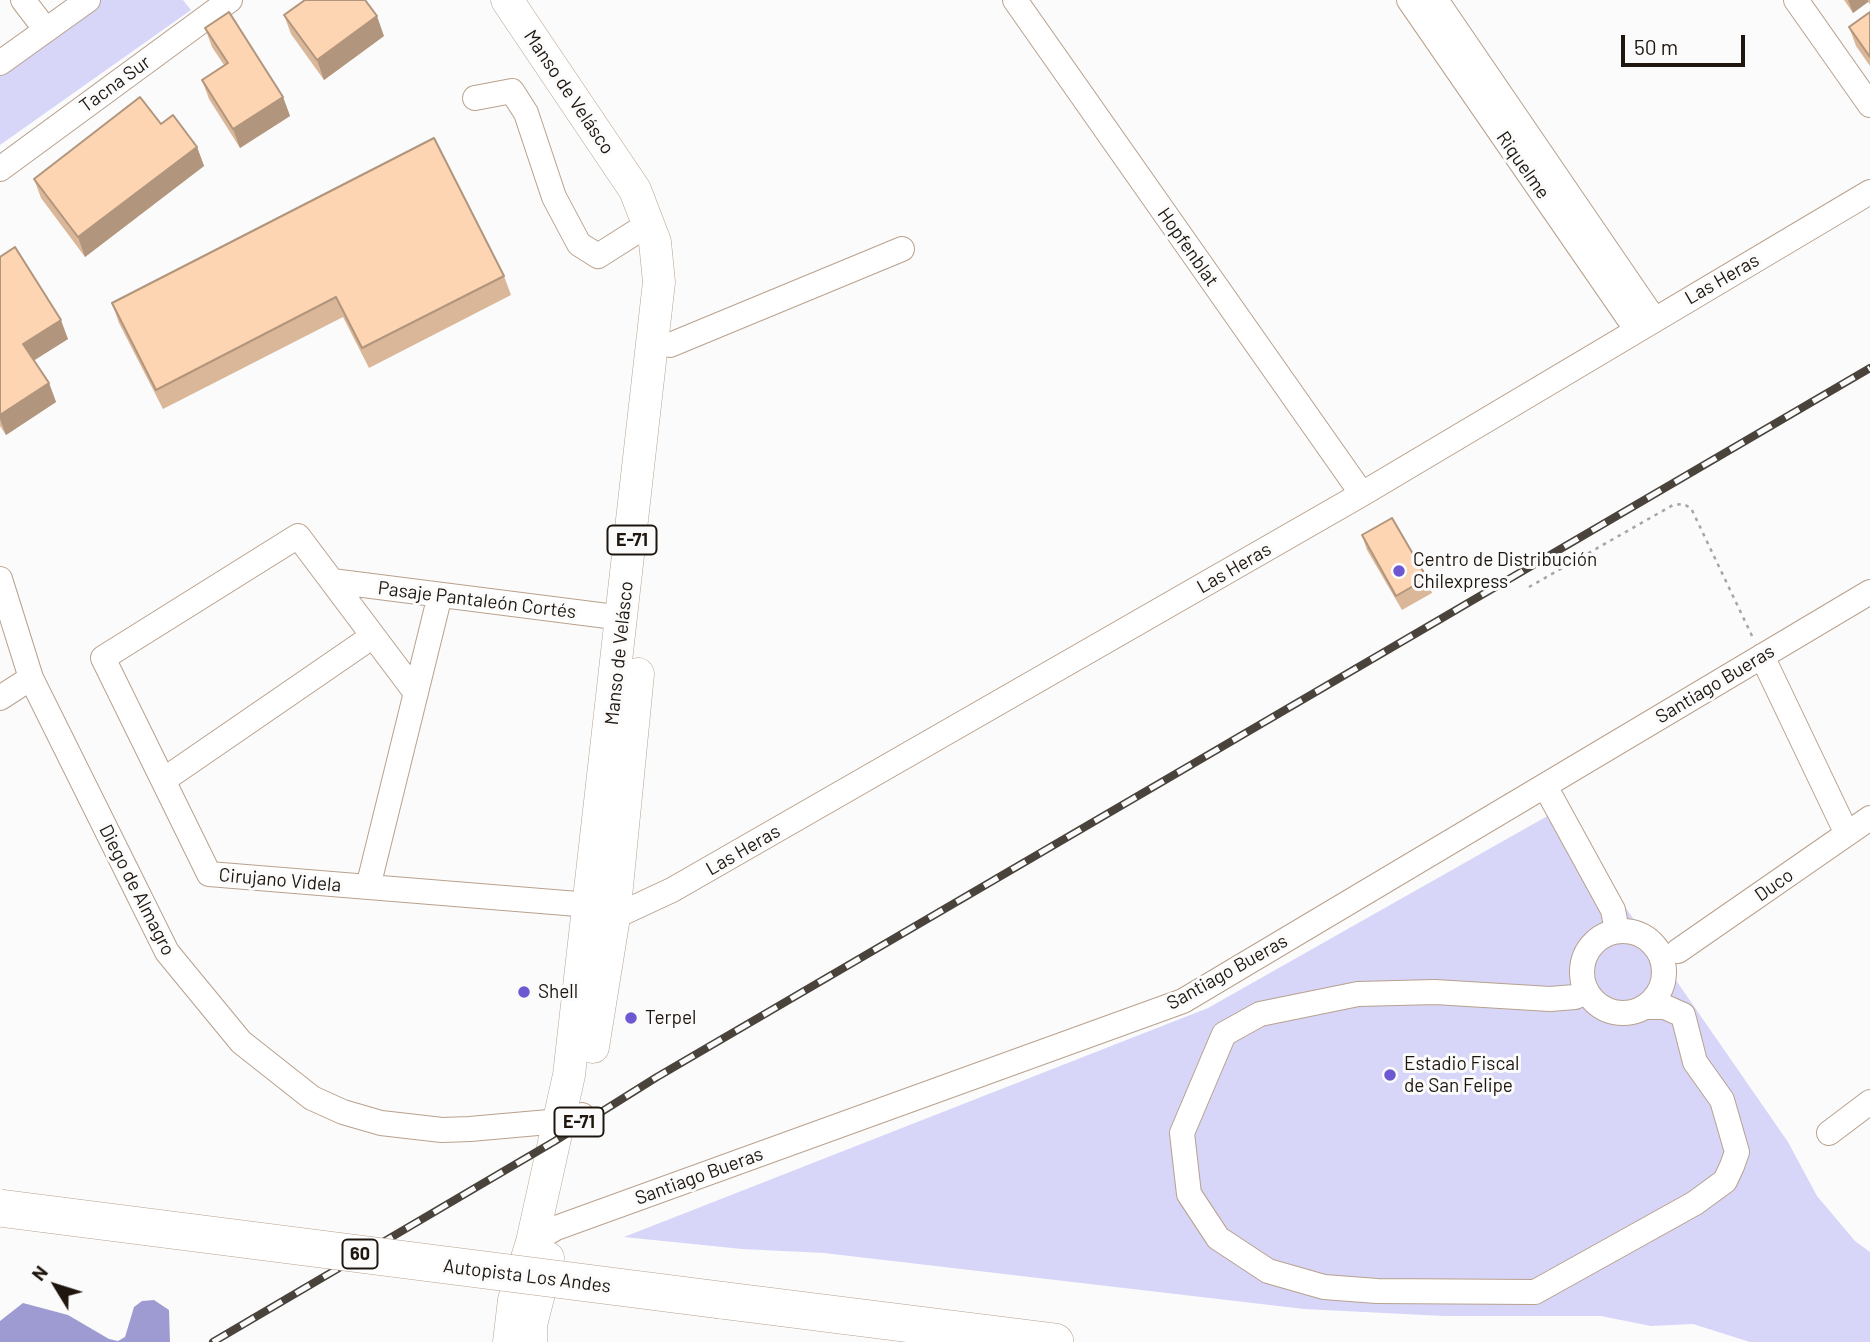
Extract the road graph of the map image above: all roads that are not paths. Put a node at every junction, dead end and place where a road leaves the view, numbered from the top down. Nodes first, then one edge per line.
1 (23, 0) edge
2 (88, 0) edge
3 (230, 0) edge
4 (507, 0) edge
5 (531, 0) edge
6 (1015, 0) edge
7 (1409, 0) edge
8 (1436, 0) edge
9 (1796, 0) edge
10 (46, 30) junction
11 (0, 63) edge
12 (475, 98) dead end
13 (1870, 106) edge
14 (0, 169) edge
15 (1870, 192) edge
16 (650, 223) junction
17 (902, 249) dead end
18 (1645, 324) junction
19 (670, 345) junction
20 (1362, 494) junction
21 (0, 579) edge
22 (332, 581) junction
23 (1870, 592) edge
24 (440, 595) junction
25 (623, 618) junction
26 (373, 636) junction
27 (1762, 656) junction
28 (103, 658) joint
29 (31, 678) junction
30 (416, 693) junction
31 (0, 698) edge
32 (165, 779) junction
33 (1545, 786) junction
34 (1870, 818) edge
35 (1847, 834) junction
36 (369, 887) junction
37 (598, 914) junction
38 (1617, 931) junction
39 (1671, 960) junction
40 (1587, 992) junction
41 (1644, 1007) junction
42 (1683, 1015) junction
43 (1870, 1102) edge
44 (571, 1118) junction
45 (1829, 1133) dead end
46 (0, 1208) edge
47 (0, 1232) edge
48 (544, 1235) junction
49 (718, 1312) junction
50 (520, 1334) edge
51 (857, 1342) edge
52 (1055, 1342) edge

1 - 10 street
2 - 10 street
3 - 14 street, Tacna Sur
4 - 16 main road, Manso de Velásco / E-71
5 - 19 main road, Manso de Velásco / E-71
6 - 20 street, Hopfenblat
7 - 18 street, Riquelme
8 - 18 street, Riquelme
9 - 13 street
10 - 11 street
12 - 16 street
15 - 18 street, Las Heras
16 - 25 main road, Manso de Velásco / E-71
17 - 19 street
18 - 20 street, Las Heras
19 - 37 main road, Manso de Velásco / E-71
20 - 37 street, Las Heras
21 - 29 street, Diego de Almagro
22 - 24 street, Pasaje Pantaleón Cortés
22 - 26 street, Pasaje Pantaleón Cortés
22 - 28 street, Pasaje Pantaleón Cortés
23 - 27 street, Santiago Bueras
24 - 25 street, Pasaje Pantaleón Cortés
24 - 30 street
25 - 37 main road, Manso de Velásco / E-71
26 - 30 street, Pasaje Pantaleón Cortés
26 - 32 street
27 - 33 street, Santiago Bueras
27 - 35 street
28 - 32 street, Cirujano Videla
29 - 31 street
29 - 44 street, Diego de Almagro
30 - 36 street
32 - 36 street, Cirujano Videla
33 - 38 street
33 - 48 street, Santiago Bueras
34 - 35 street, Duco
35 - 39 street, Duco
36 - 37 street, Cirujano Videla
37 - 44 main road, Manso de Velásco / E-71
38 - 39 street
38 - 40 street
39 - 41 street
39 - 42 street
40 - 41 street
40 - 42 street
41 - 42 street
43 - 45 street
44 - 48 main road, Manso de Velásco / E-71
46 - 49 highway, Autopista Los Andes / 60, bridge
47 - 49 highway, Autopista Los Andes / 60
48 - 50 main road, Manso de Velásco / E-71
49 - 51 highway, Autopista Los Andes / 60
49 - 52 highway, Autopista Los Andes / 60

